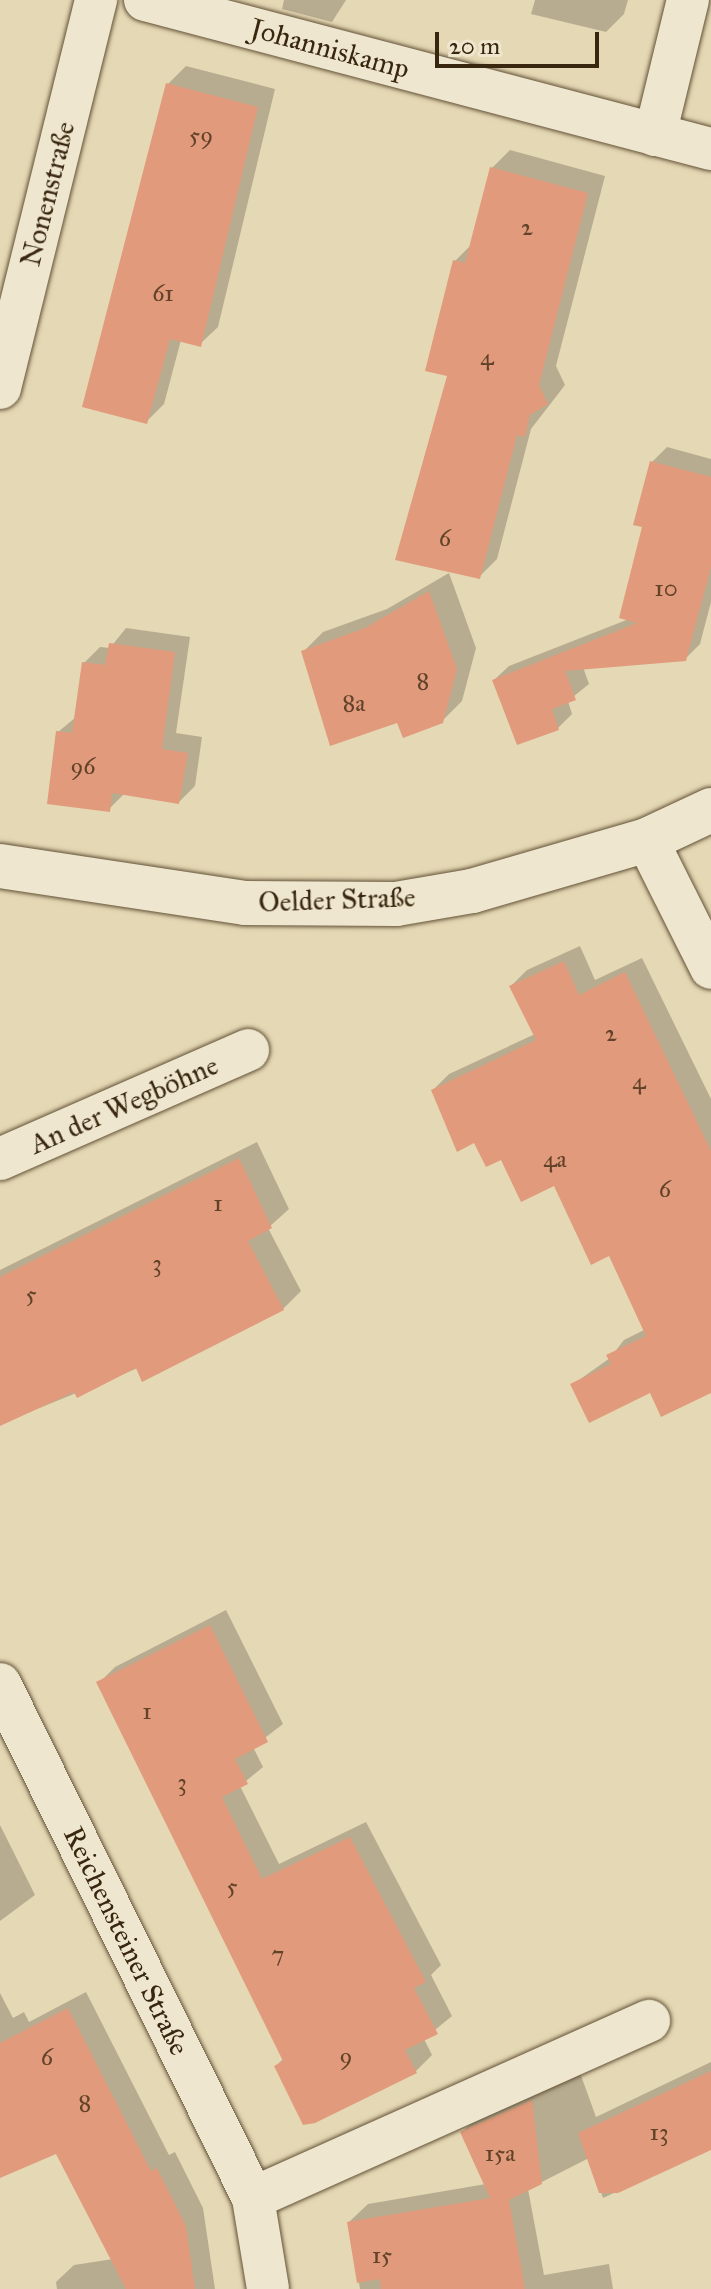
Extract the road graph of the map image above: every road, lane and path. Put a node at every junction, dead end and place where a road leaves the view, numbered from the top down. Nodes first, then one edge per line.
1 (96, 0) edge
2 (145, 0) edge
3 (688, 0) edge
4 (655, 135) junction
5 (711, 149) edge
6 (0, 388) edge
7 (711, 810) edge
8 (647, 840) junction
9 (0, 866) edge
10 (711, 968) edge
11 (248, 1050) dead end
12 (0, 1159) edge
13 (0, 1684) edge
14 (649, 2021) dead end
15 (253, 2198) junction
16 (268, 2289) edge

1 - 6 street, Nonenstraße
2 - 4 street, Johanniskamp
3 - 4 street
4 - 5 street, Johanniskamp
7 - 8 street, Oelder Straße
8 - 9 street, Oelder Straße
8 - 10 street
11 - 12 street, An der Wegböhne
13 - 15 street, Reichensteiner Straße
14 - 15 street
15 - 16 street, Reichensteiner Straße

